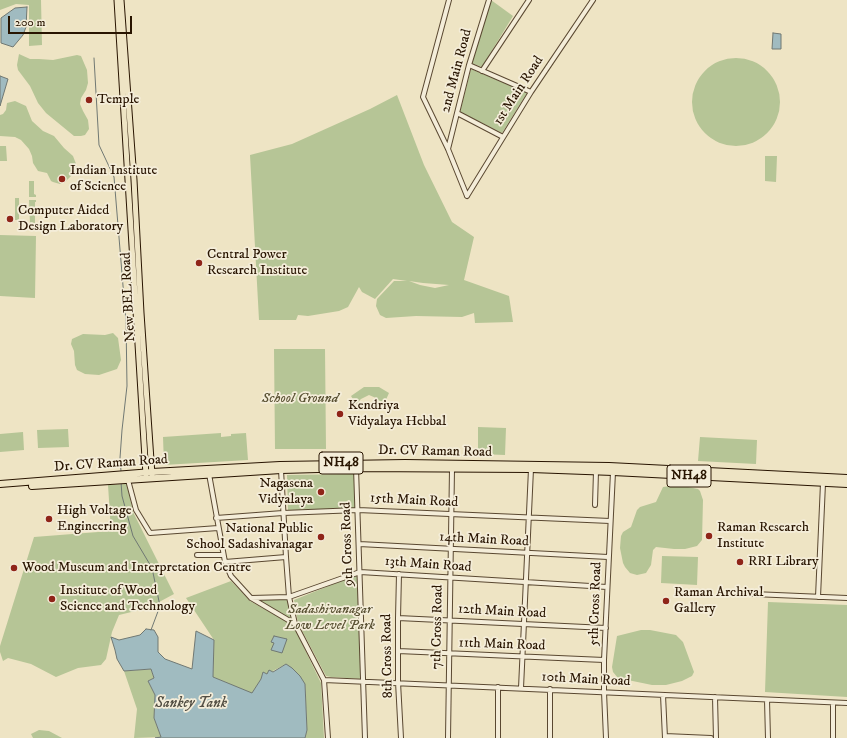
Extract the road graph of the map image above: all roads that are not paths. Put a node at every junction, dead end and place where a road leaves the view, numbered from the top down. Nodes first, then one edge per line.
1 (117, 0) edge
2 (121, 0) edge
3 (449, 0) edge
4 (489, 0) edge
5 (529, 0) edge
6 (593, 0) edge
7 (469, 66) junction
8 (482, 71) junction
9 (531, 92) junction
10 (457, 113) junction
11 (503, 137) junction
12 (448, 149) junction
13 (356, 468) junction
14 (452, 469) junction
15 (531, 469) junction
16 (281, 470) junction
17 (596, 471) junction
18 (613, 472) junction
19 (149, 475) junction
20 (209, 476) junction
21 (122, 478) junction
22 (847, 478) edge
23 (823, 483) junction
24 (0, 484) edge
25 (847, 484) edge
26 (0, 488) edge
27 (595, 505) dead end
28 (358, 510) junction
29 (283, 513) junction
30 (451, 514) junction
31 (216, 518) junction
32 (529, 518) junction
33 (610, 521) junction
34 (218, 528) junction
35 (359, 544) junction
36 (451, 549) junction
37 (528, 553) junction
38 (197, 555) dead end
39 (223, 555) junction
40 (286, 556) junction
41 (608, 557) junction
42 (225, 562) junction
43 (360, 572) junction
44 (399, 574) junction
45 (450, 577) junction
46 (527, 582) junction
47 (607, 587) junction
48 (753, 594) dead end
49 (289, 597) junction
50 (818, 597) junction
51 (251, 598) junction
52 (847, 598) edge
53 (398, 618) junction
54 (450, 620) junction
55 (295, 624) junction
56 (524, 624) junction
57 (606, 628) junction
58 (398, 651) junction
59 (449, 654) junction
60 (523, 657) junction
61 (604, 660) junction
62 (324, 680) junction
63 (364, 681) junction
64 (398, 682) junction
65 (448, 685) junction
66 (498, 687) junction
67 (521, 688) junction
68 (550, 689) junction
69 (604, 692) junction
70 (663, 695) junction
71 (715, 697) junction
72 (767, 700) junction
73 (833, 703) junction
74 (847, 703) edge
75 (665, 737) edge
76 (328, 738) edge
77 (366, 738) edge
78 (402, 738) edge
79 (448, 738) edge
80 (498, 738) edge
81 (550, 738) edge
82 (606, 738) edge
83 (711, 738) edge
84 (716, 738) edge
85 (768, 738) edge
86 (833, 738) edge

1 - 19 main road, New BEL Road
2 - 19 main road, New BEL Road
3 - 12 street
4 - 7 street, 2nd Main Road
5 - 8 street
6 - 9 street, 1st Main Road
7 - 8 street
7 - 10 street, 2nd Main Road
8 - 9 street
9 - 11 street, 1st Main Road
10 - 11 street
10 - 12 street, 2nd Main Road
11 - 12 street, 1st Main Road
13 - 14 highway, Dr. CV Raman Road / NH48
13 - 16 highway, Dr. CV Raman Road / NH48
13 - 28 street, 9th Cross Road
14 - 15 highway, Dr. CV Raman Road / NH48
14 - 30 street, 7th Cross Road
15 - 17 highway, Dr. CV Raman Road / NH48
15 - 32 street
16 - 20 highway, Dr. CV Raman Road / NH48
16 - 29 street
17 - 18 highway, Dr. CV Raman Road / NH48
17 - 27 street
18 - 23 highway, Dr. CV Raman Road / NH48
18 - 33 street, 5th Cross Road
19 - 20 highway, Dr. CV Raman Road / NH48
19 - 21 highway, Dr. CV Raman Road / NH48
19 - 22 highway, Dr. CV Raman Road / NH48
20 - 31 street
21 - 24 highway, Dr. CV Raman Road / NH48
21 - 26 highway, Dr. CV Raman Road / NH48
21 - 34 street
23 - 25 highway, Dr. CV Raman Road / NH48
23 - 50 street
28 - 29 street, 15th Main Road
28 - 30 street, 15th Main Road
28 - 35 street, 9th Cross Road
29 - 31 street, 15th Main Road
29 - 40 street
30 - 32 street, 15th Main Road
30 - 36 street, 7th Cross Road
31 - 34 street
32 - 33 street, 15th Main Road
32 - 37 street
33 - 41 street, 5th Cross Road
34 - 39 street
35 - 36 street, 14th Main Road
35 - 43 street, 9th Cross Road
36 - 37 street, 14th Main Road
36 - 45 street, 7th Cross Road
37 - 41 street, 14th Main Road
37 - 46 street
38 - 39 street
39 - 42 street
40 - 42 street
40 - 49 street
41 - 47 street, 5th Cross Road
42 - 51 street
43 - 44 street, 13th Main Road
43 - 49 street, 13th Main Road
43 - 63 street, 9th Cross Road
44 - 45 street, 13th Main Road
44 - 53 street, 8th Cross Road
45 - 46 street, 13th Main Road
45 - 54 street, 7th Cross Road
46 - 47 street, 13th Main Road
46 - 56 street
47 - 57 street, 5th Cross Road
48 - 50 street
49 - 51 street, 13th Main Road
49 - 55 street
50 - 52 street
51 - 55 street
53 - 54 street, 12th Main Road
53 - 58 street, 8th Cross Road
54 - 56 street, 12th Main Road
54 - 59 street, 7th Cross Road
55 - 62 street
56 - 57 street, 12th Main Road
56 - 60 street
57 - 61 street, 5th Cross Road
58 - 59 street, 11th Main Road
58 - 64 street, 8th Cross Road
59 - 60 street, 11th Main Road
59 - 65 street, 7th Cross Road
60 - 61 street, 11th Main Road
60 - 67 street
61 - 69 street, 5th Cross Road
62 - 63 street, 10th Main Road
62 - 76 street
63 - 64 street, 10th Main Road
63 - 77 street, 9th Cross Road
64 - 65 street, 10th Main Road
64 - 78 street, 8th Cross Road
65 - 66 street, 10th Main Road
65 - 79 street, 7th Cross Road
66 - 67 street, 10th Main Road
66 - 80 street
67 - 68 street, 10th Main Road
68 - 69 street, 10th Main Road
68 - 81 street
69 - 70 street, 10th Main Road
69 - 82 street, 5th Cross Road
70 - 71 street, 10th Main Road
70 - 75 street
71 - 72 street, 10th Main Road
71 - 84 street
72 - 73 street, 10th Main Road
72 - 85 street
73 - 74 street, 10th Main Road
73 - 86 street
75 - 83 street

